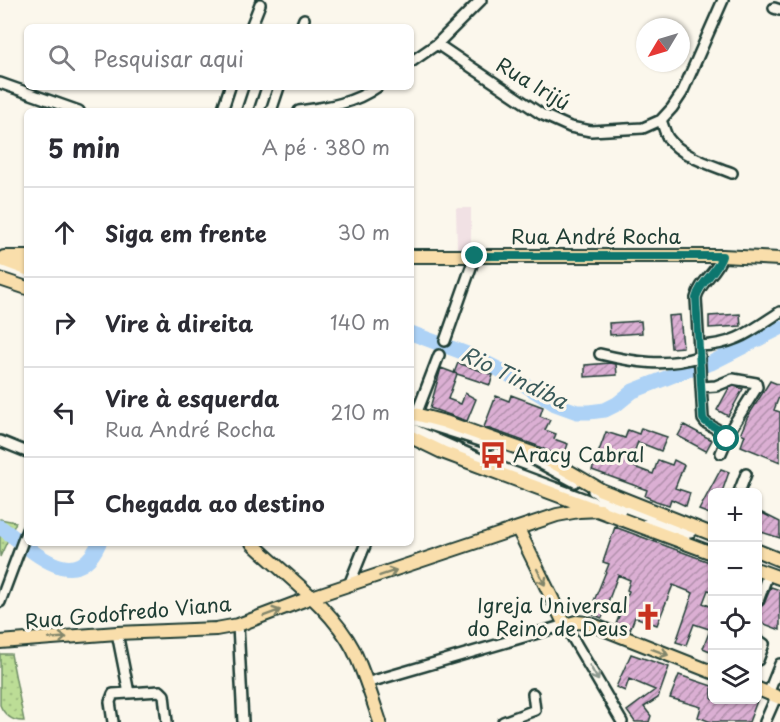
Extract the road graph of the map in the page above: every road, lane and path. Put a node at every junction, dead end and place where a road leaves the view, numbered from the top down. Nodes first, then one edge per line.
1 (481, 0) edge
2 (723, 0) edge
3 (260, 4) dead end
4 (253, 24) edge
5 (437, 44) junction
6 (414, 60) edge
7 (0, 83) edge
8 (229, 90) edge
9 (254, 90) edge
10 (278, 90) edge
11 (372, 90) edge
12 (71, 108) edge
13 (223, 108) edge
14 (248, 108) edge
15 (272, 108) edge
16 (320, 108) edge
17 (661, 120) junction
18 (732, 174) dead end
19 (414, 256) edge
20 (475, 256) junction
21 (722, 256) junction
22 (24, 257) edge
23 (0, 258) edge
24 (780, 259) edge
25 (0, 266) edge
26 (24, 268) edge
27 (0, 272) edge
28 (24, 274) edge
29 (0, 279) edge
30 (24, 280) edge
31 (24, 287) edge
32 (780, 312) edge
33 (445, 341) dead end
34 (600, 354) dead end
35 (700, 354) junction
36 (439, 355) dead end
37 (701, 384) junction
38 (414, 416) edge
39 (414, 421) edge
40 (414, 422) edge
41 (414, 422) edge
42 (727, 435) junction
43 (414, 438) edge
44 (0, 441) edge
45 (24, 451) edge
46 (721, 453) dead end
47 (746, 474) dead end
48 (741, 488) edge
49 (601, 510) junction
50 (518, 529) junction
51 (708, 532) edge
52 (708, 538) edge
53 (24, 539) edge
54 (708, 545) edge
55 (255, 546) edge
56 (365, 546) edge
57 (708, 551) edge
58 (762, 553) edge
59 (762, 559) edge
60 (780, 560) edge
61 (780, 566) edge
62 (771, 574) edge
63 (3, 584) edge
64 (349, 585) junction
65 (760, 596) edge
66 (312, 597) junction
67 (0, 602) edge
68 (238, 625) junction
69 (565, 625) junction
70 (117, 633) junction
71 (0, 642) edge
72 (780, 664) edge
73 (708, 670) edge
74 (366, 683) junction
75 (129, 693) junction
76 (533, 694) dead end
77 (771, 694) edge
78 (114, 722) edge
79 (167, 722) edge
80 (243, 722) edge
81 (380, 722) edge
82 (503, 722) edge
83 (622, 722) edge
84 (765, 722) edge

1 - 5 street
2 - 17 street
3 - 4 street
5 - 6 street
5 - 17 street, Rua Irijú
7 - 12 street
8 - 13 street
9 - 14 street
10 - 15 street
11 - 16 street
17 - 18 street
19 - 20 main road, Rua André Rocha
20 - 21 main road, Rua André Rocha
20 - 33 street
21 - 24 main road, Rua André Rocha
21 - 35 street
22 - 23 main road
23 - 26 main road
25 - 28 street
27 - 30 street
29 - 31 main road
32 - 35 street
34 - 35 street
35 - 37 street
36 - 38 street
37 - 42 street
37 - 42 street
39 - 51 main road
40 - 52 street
41 - 54 street
42 - 46 street
43 - 49 main road
44 - 45 street
47 - 48 street
49 - 50 main road, Rua Godofredo Viana
49 - 57 main road
64 -> 50 main road, Rua Godofredo Viana
50 -> 69 main road
53 - 63 street
55 - 66 main road
56 - 64 street
58 - 60 main road
59 - 61 street
62 - 65 street
63 - 67 street
64 - 66 main road, Rua Godofredo Viana
68 -> 66 main road, Rua Godofredo Viana
66 - 74 main road
68 - 70 main road, Rua Godofredo Viana
68 - 80 street
69 -> 73 main road
69 - 74 street
69 -> 83 street
71 -> 70 main road, Rua Godofredo Viana
70 - 75 street
72 - 77 street
74 - 81 main road
75 - 78 street
75 - 79 street
76 - 82 street
77 - 84 street

